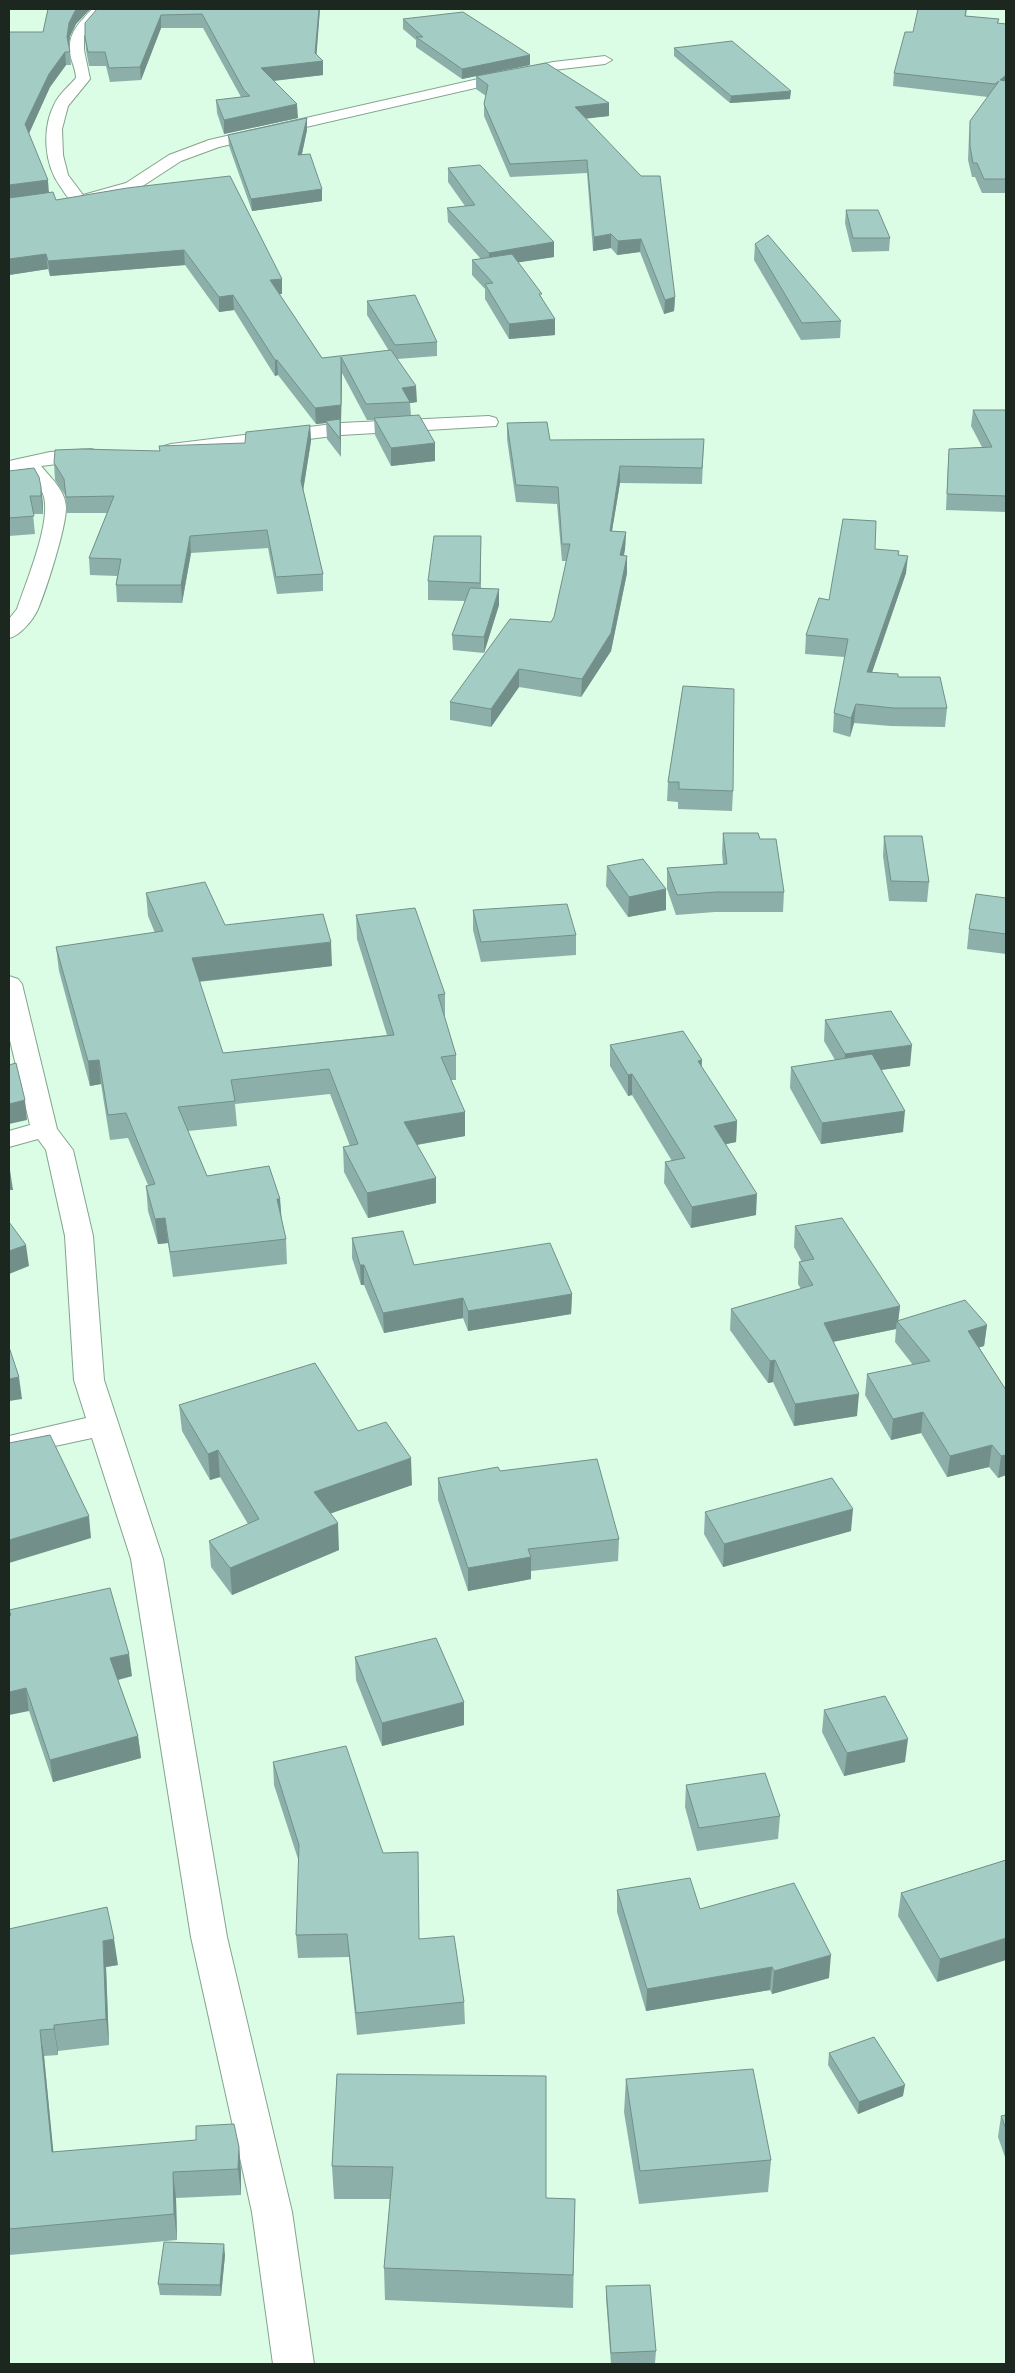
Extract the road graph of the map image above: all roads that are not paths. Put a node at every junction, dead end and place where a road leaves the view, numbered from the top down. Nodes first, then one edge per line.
1 (100, 9) edge
2 (605, 60) dead end
3 (78, 199) junction
4 (60, 200) edge
5 (489, 422) dead end
6 (150, 453) edge
7 (106, 454) edge
8 (29, 463) junction
9 (9, 467) edge
10 (9, 632) edge
11 (9, 984) edge
12 (44, 1129) junction
13 (9, 1139) edge
14 (103, 1425) junction
15 (9, 1446) edge
16 (294, 2364) edge

1 - 3 street
2 - 3 street
3 - 4 street
5 - 6 street
7 - 8 street
8 - 9 street
8 - 10 street
11 - 12 street
12 - 13 street
12 - 14 street
14 - 15 street
14 - 16 street

